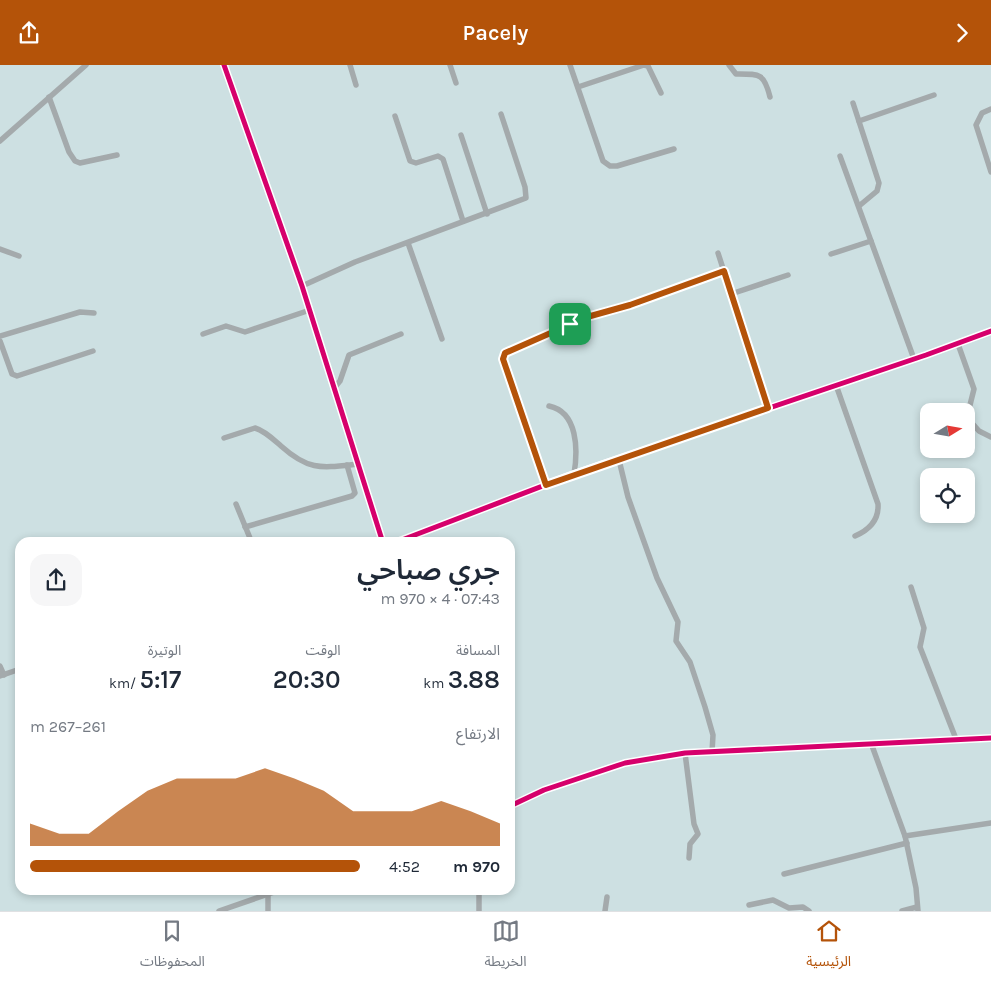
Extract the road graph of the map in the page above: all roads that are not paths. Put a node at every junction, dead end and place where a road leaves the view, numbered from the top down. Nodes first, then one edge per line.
1 (86, 65) edge
2 (224, 65) edge
3 (350, 65) edge
4 (450, 65) edge
5 (570, 65) edge
6 (729, 65) edge
7 (456, 83) dead end
8 (356, 85) dead end
9 (578, 87) junction
10 (661, 93) dead end
11 (934, 95) dead end
12 (49, 97) junction
13 (770, 97) dead end
14 (853, 103) dead end
15 (991, 109) edge
16 (501, 114) dead end
17 (395, 116) dead end
18 (860, 121) junction
19 (461, 135) dead end
20 (0, 141) edge
21 (674, 149) dead end
22 (116, 155) dead end
23 (840, 156) dead end
24 (991, 172) edge
25 (859, 206) junction
26 (487, 213) junction
27 (463, 221) junction
28 (872, 241) junction
29 (408, 243) junction
30 (0, 249) edge
31 (718, 253) dead end
32 (831, 253) dead end
33 (19, 256) dead end
34 (724, 271) junction
35 (788, 275) dead end
36 (302, 286) junction
37 (731, 293) junction
38 (310, 310) junction
39 (94, 313) dead end
40 (991, 331) edge
41 (203, 334) dead end
42 (401, 334) dead end
43 (0, 336) edge
44 (442, 339) dead end
45 (0, 341) edge
46 (958, 344) junction
47 (93, 351) dead end
48 (914, 359) junction
49 (836, 385) junction
50 (335, 387) junction
51 (549, 405) dead end
52 (768, 408) junction
53 (991, 437) edge
54 (224, 438) dead end
55 (618, 460) junction
56 (358, 464) junction
57 (347, 465) junction
58 (574, 474) junction
59 (546, 485) junction
60 (236, 504) dead end
61 (245, 527) junction
62 (855, 535) dead end
63 (249, 537) edge
64 (382, 537) edge
65 (410, 537) edge
66 (911, 587) dead end
67 (0, 666) edge
68 (15, 671) edge
69 (2, 676) edge
70 (991, 738) edge
71 (956, 739) junction
72 (871, 743) junction
73 (712, 752) junction
74 (685, 753) junction
75 (515, 804) edge
76 (991, 823) edge
77 (906, 839) junction
78 (690, 858) dead end
79 (784, 874) dead end
80 (263, 895) edge
81 (268, 895) edge
82 (479, 895) edge
83 (607, 897) dead end
84 (749, 905) dead end
85 (917, 909) edge
86 (219, 911) edge
87 (268, 911) edge
88 (479, 911) edge
89 (605, 911) edge
90 (809, 911) edge
91 (902, 911) edge

1 - 12 street
2 - 36 street
3 - 8 street
4 - 7 street
5 - 9 street
6 - 13 street
9 - 10 street
9 - 21 street
11 - 18 street
12 - 20 street
12 - 22 street
14 - 18 street
15 - 24 street
16 - 26 street
17 - 27 street
18 - 25 street
19 - 26 street
23 - 25 street
25 - 28 street
26 - 27 street
27 - 29 street
28 - 32 street
28 - 48 street
29 - 36 street
29 - 44 street
30 - 33 street
31 - 34 street
34 - 37 street
34 - 59 street
35 - 37 street
36 - 38 street
37 - 52 street
38 - 41 street
38 - 50 street
39 - 43 street
40 - 46 street
42 - 50 street
45 - 47 street
46 - 48 street
46 - 53 street
48 - 49 street
49 - 52 street
49 - 62 street
50 - 56 street
51 - 58 street
52 - 55 street
54 - 57 street
55 - 58 street
55 - 73 street
56 - 57 street
56 - 64 street
57 - 61 street
58 - 59 street
59 - 65 street
60 - 61 street
61 - 63 street
66 - 71 street
67 - 69 street
68 - 69 street
70 - 71 street
71 - 72 street
72 - 73 street
72 - 77 street
73 - 74 street
74 - 75 street
74 - 78 street
76 - 77 street
77 - 79 street
77 - 85 street
80 - 86 street
81 - 87 street
82 - 88 street
83 - 89 street
84 - 90 street
85 - 91 street

